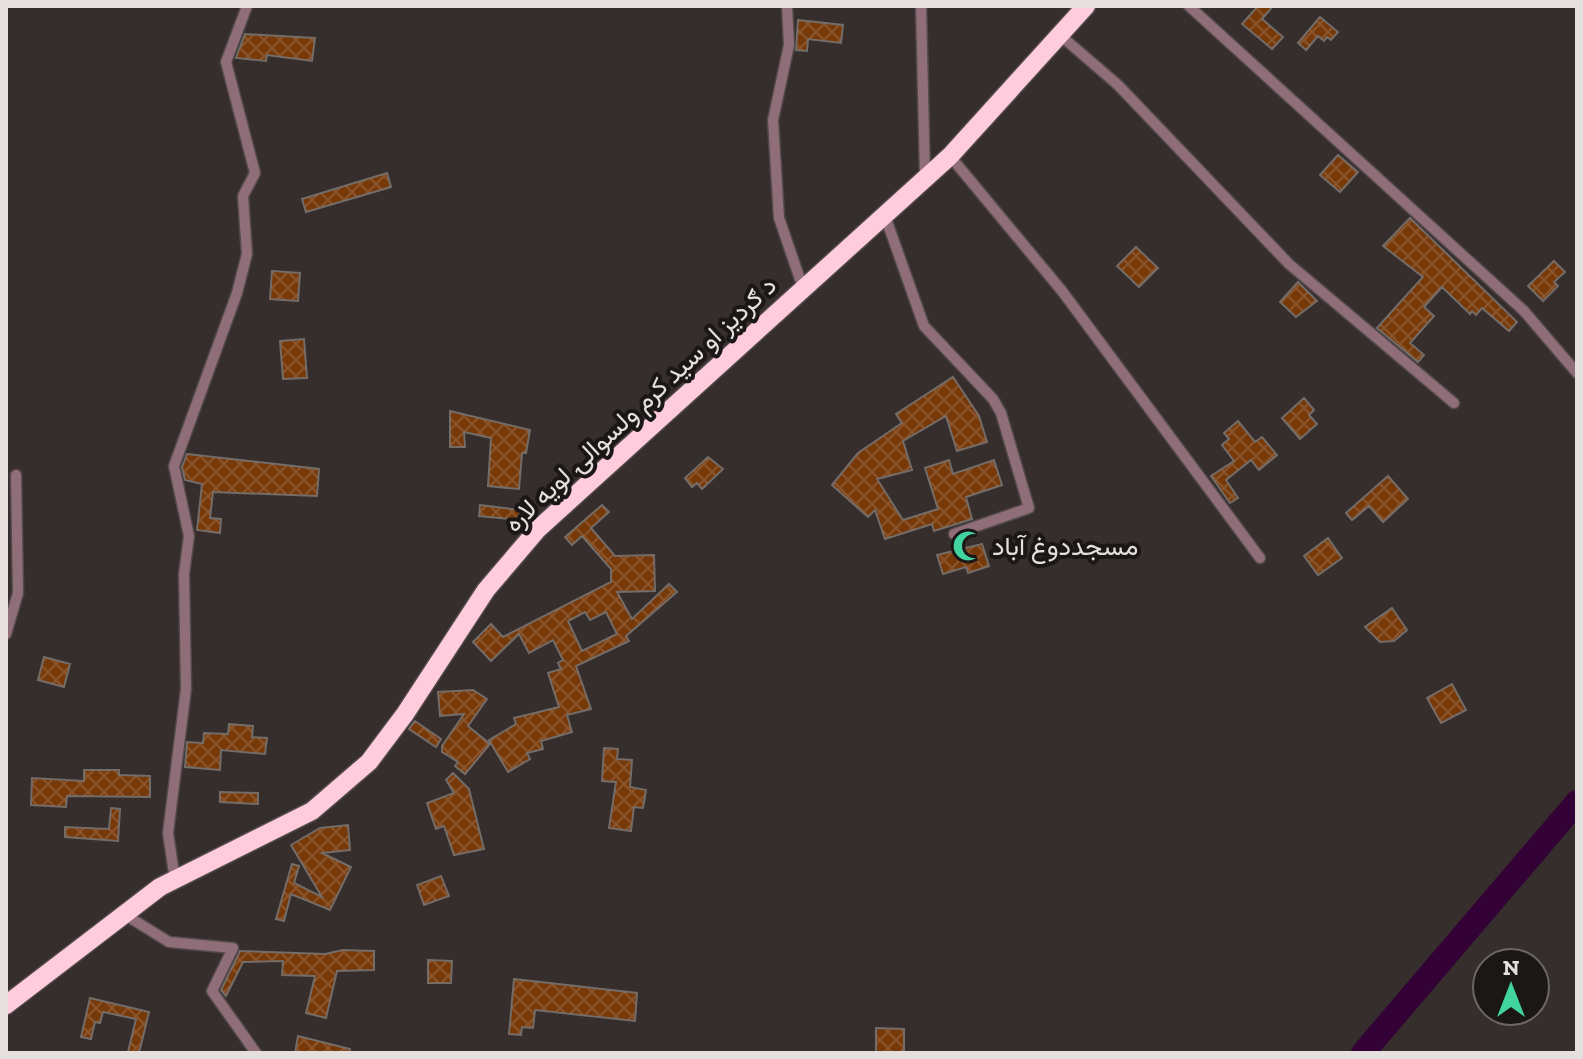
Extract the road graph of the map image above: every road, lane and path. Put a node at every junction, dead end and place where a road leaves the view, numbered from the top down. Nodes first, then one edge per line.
1 (247, 6) edge
2 (787, 6) edge
3 (921, 6) edge
4 (1086, 6) edge
5 (1189, 6) edge
6 (1060, 35) junction
7 (950, 156) junction
8 (925, 178) junction
9 (885, 216) junction
10 (803, 288) junction
11 (1577, 373) edge
12 (1454, 403) dead end
13 (16, 475) dead end
14 (954, 534) dead end
15 (1260, 558) dead end
16 (6, 634) edge
17 (175, 880) junction
18 (124, 914) junction
19 (6, 1005) edge
20 (256, 1053) edge

1 - 17 street
2 - 10 street
3 - 8 street
4 - 6 highway, د ګردیز او سید کرم ولسوالۍ لویه لاره
5 - 11 street
6 - 7 highway, د ګردیز او سید کرم ولسوالۍ لویه لاره
6 - 12 street
7 - 8 highway, د ګردیز او سید کرم ولسوالۍ لویه لاره
7 - 15 street
8 - 9 highway, د ګردیز او سید کرم ولسوالۍ لویه لاره
9 - 10 highway, د ګردیز او سید کرم ولسوالۍ لویه لاره
9 - 14 street
10 - 17 highway, د ګردیز او سید کرم ولسوالۍ لویه لاره
13 - 16 street
17 - 18 highway, د ګردیز او سید کرم ولسوالۍ لویه لاره
18 - 19 highway, د ګردیز او سید کرم ولسوالۍ لویه لاره
18 - 20 street

